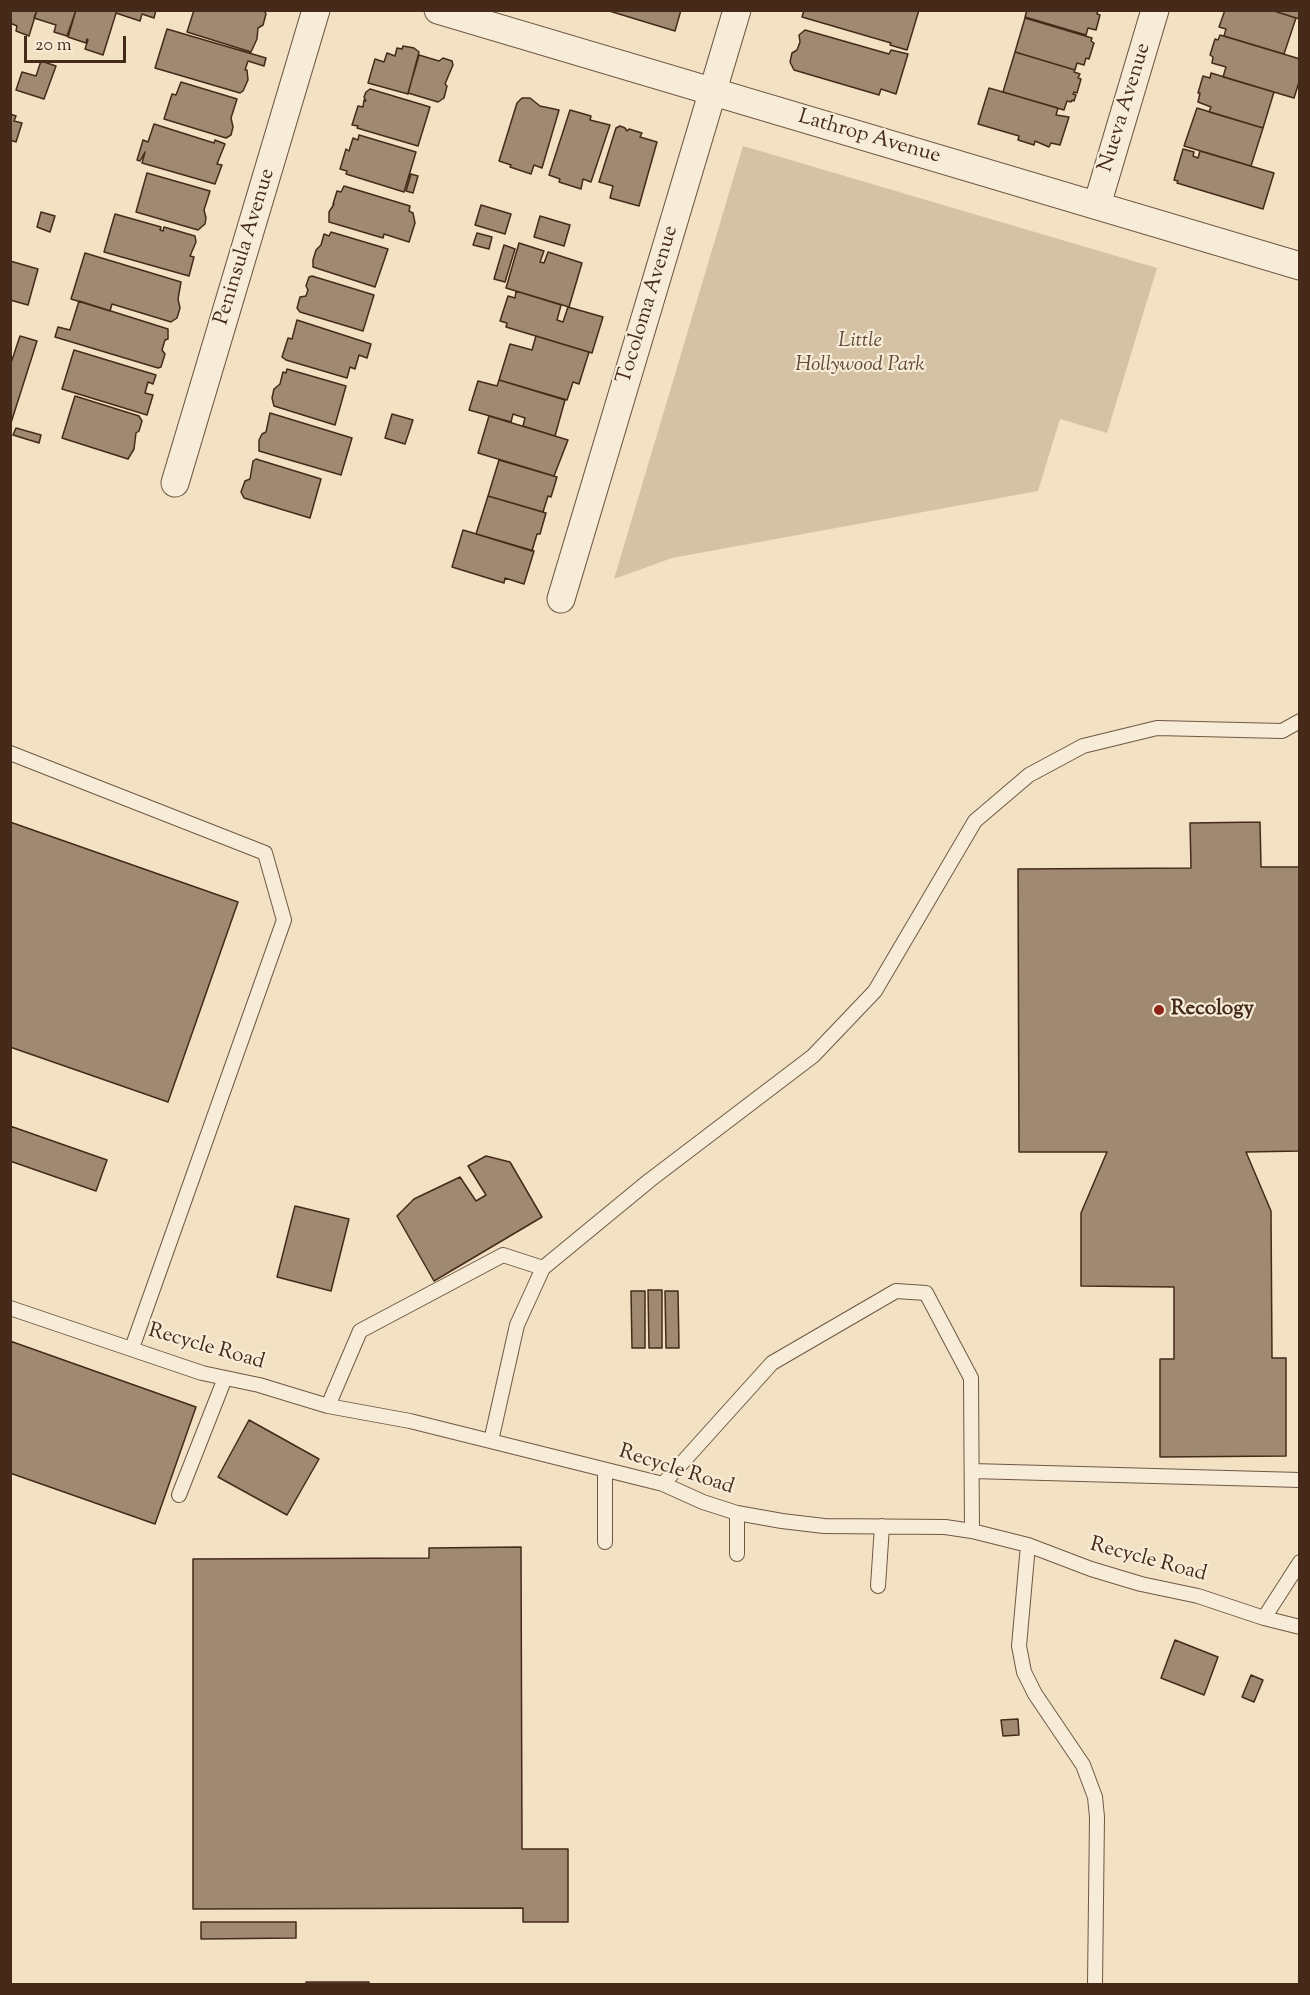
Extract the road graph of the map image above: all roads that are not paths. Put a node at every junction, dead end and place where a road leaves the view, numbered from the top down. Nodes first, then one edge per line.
1 (316, 10) edge
2 (438, 10) edge
3 (736, 10) edge
4 (1155, 10) edge
5 (712, 92) junction
6 (1097, 205) junction
7 (1299, 266) edge
8 (175, 483) dead end
9 (561, 599) dead end
10 (1299, 721) edge
11 (10, 753) edge
12 (543, 1268) junction
13 (10, 1308) edge
14 (132, 1348) junction
15 (225, 1378) junction
16 (328, 1406) junction
17 (491, 1441) junction
18 (605, 1470) junction
19 (972, 1471) junction
20 (1299, 1480) edge
21 (663, 1484) junction
22 (179, 1495) dead end
23 (737, 1513) junction
24 (882, 1526) junction
25 (972, 1531) junction
26 (605, 1542) dead end
27 (1028, 1545) junction
28 (737, 1554) dead end
29 (1299, 1562) edge
30 (879, 1586) dead end
31 (1264, 1618) junction
32 (1299, 1627) edge
33 (1095, 1984) edge

1 - 8 street, Peninsula Avenue
2 - 5 street, Lathrop Avenue
3 - 5 street, Tocoloma Avenue
4 - 6 street, Nueva Avenue
5 - 6 street, Lathrop Avenue
5 - 9 street, Tocoloma Avenue
6 - 7 street, Lathrop Avenue
10 - 12 lane
11 - 14 lane
12 - 16 lane
12 - 17 lane
13 - 14 lane, Recycle Road
14 - 15 lane, Recycle Road
15 - 16 lane, Recycle Road
15 - 22 lane
16 - 17 lane, Recycle Road
17 - 18 lane, Recycle Road
18 - 21 lane, Recycle Road
18 - 26 lane
19 - 20 lane
19 - 21 lane
19 - 25 lane
21 - 23 lane, Recycle Road
23 - 24 lane, Recycle Road
23 - 28 lane
24 - 25 lane, Recycle Road
24 - 30 lane
25 - 27 lane, Recycle Road
27 - 31 lane, Recycle Road
27 - 33 lane
29 - 31 lane
31 - 32 lane, Recycle Road

